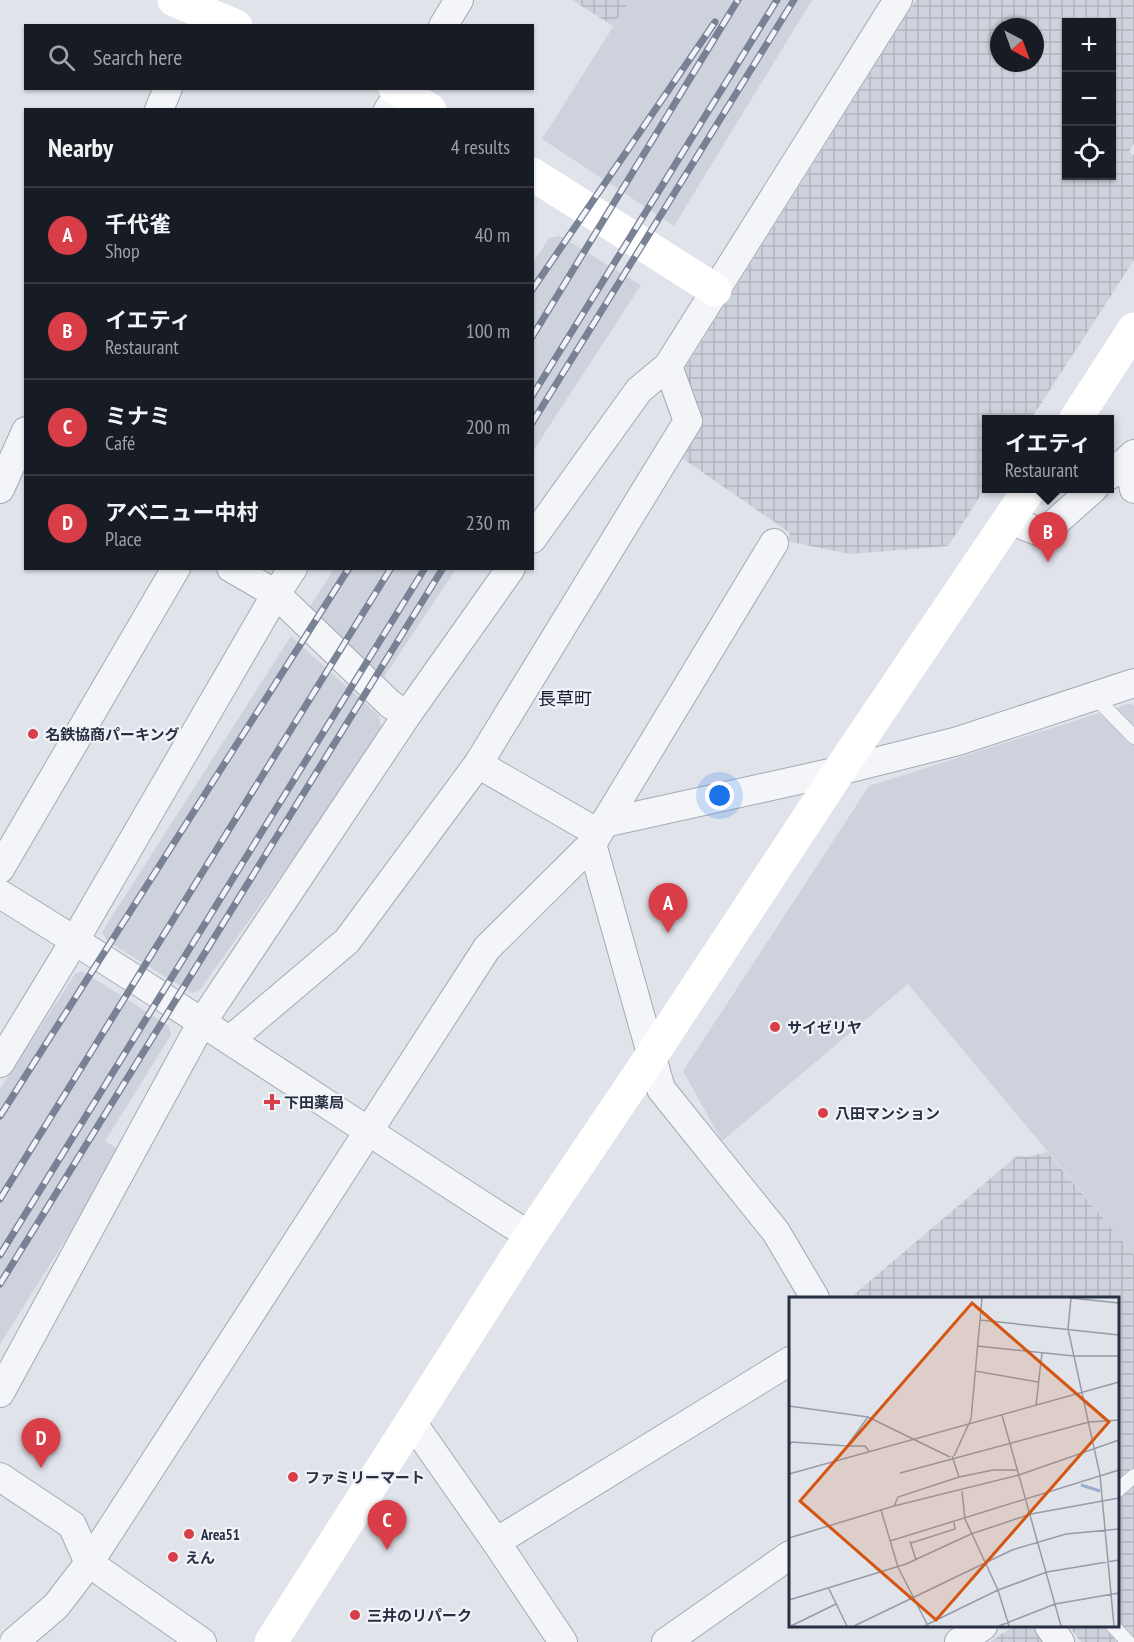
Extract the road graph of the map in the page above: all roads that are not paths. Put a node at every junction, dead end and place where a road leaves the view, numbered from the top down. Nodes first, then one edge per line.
1 (459, 0) edge
2 (898, 0) edge
3 (193, 9) edge
4 (231, 24) edge
5 (444, 24) edge
6 (167, 90) edge
7 (397, 94) edge
8 (160, 108) edge
9 (426, 108) edge
10 (536, 185) edge
11 (715, 290) junction
12 (1134, 329) edge
13 (668, 366) junction
14 (1078, 415) edge
15 (24, 436) edge
16 (1134, 454) edge
17 (1134, 463) edge
18 (1114, 472) edge
19 (9, 474) edge
20 (1134, 489) edge
21 (1027, 493) edge
22 (1089, 493) edge
23 (1009, 520) junction
24 (534, 536) edge
25 (774, 543) dead end
26 (175, 570) edge
27 (234, 570) edge
28 (292, 570) edge
29 (510, 570) edge
30 (276, 594) junction
31 (1134, 683) edge
32 (1094, 696) junction
33 (407, 715) junction
34 (1134, 737) edge
35 (478, 764) junction
36 (839, 771) junction
37 (598, 833) junction
38 (0, 869) edge
39 (0, 894) edge
40 (75, 940) junction
41 (202, 1022) junction
42 (230, 1040) junction
43 (652, 1055) junction
44 (0, 1062) edge
45 (367, 1132) junction
46 (530, 1236) junction
47 (814, 1297) edge
48 (789, 1362) edge
49 (0, 1393) edge
50 (412, 1422) junction
51 (1134, 1476) edge
52 (0, 1477) edge
53 (1119, 1489) edge
54 (496, 1542) junction
55 (789, 1556) edge
56 (89, 1563) junction
57 (982, 1627) edge
58 (1050, 1627) edge
59 (1114, 1627) edge
60 (14, 1642) edge
61 (202, 1642) edge
62 (271, 1642) edge
63 (563, 1642) edge
64 (666, 1642) edge
65 (959, 1642) edge
66 (1060, 1642) edge
67 (1128, 1642) edge

1 - 5 street
2 - 11 street
3 - 4 street
6 - 8 street
7 - 9 street
10 - 11 street
11 - 13 street
12 - 14 street
13 - 24 street
13 - 35 street
15 - 19 street
16 - 18 street
17 - 20 street
21 - 23 street
22 - 23 street
23 - 36 street
25 - 37 street
26 - 38 street
27 - 30 street
28 - 30 street
29 - 33 street
30 - 33 street
30 - 40 street
31 - 32 street
32 - 34 lane
32 - 36 street
33 - 41 street
35 - 37 street
35 - 42 street
36 - 37 street
36 - 43 street
37 - 43 street
37 - 45 street
39 - 40 street
40 - 41 street
40 - 44 street
41 - 42 street
41 - 49 street
42 - 45 street
43 - 46 street
43 - 47 street
45 - 46 street
45 - 56 street
46 - 50 street
48 - 54 street
50 - 54 street
50 - 62 street
51 - 53 lane
52 - 56 street
54 - 63 street
55 - 64 street
56 - 60 street
56 - 61 street
57 - 65 street
58 - 66 street
59 - 67 lane

